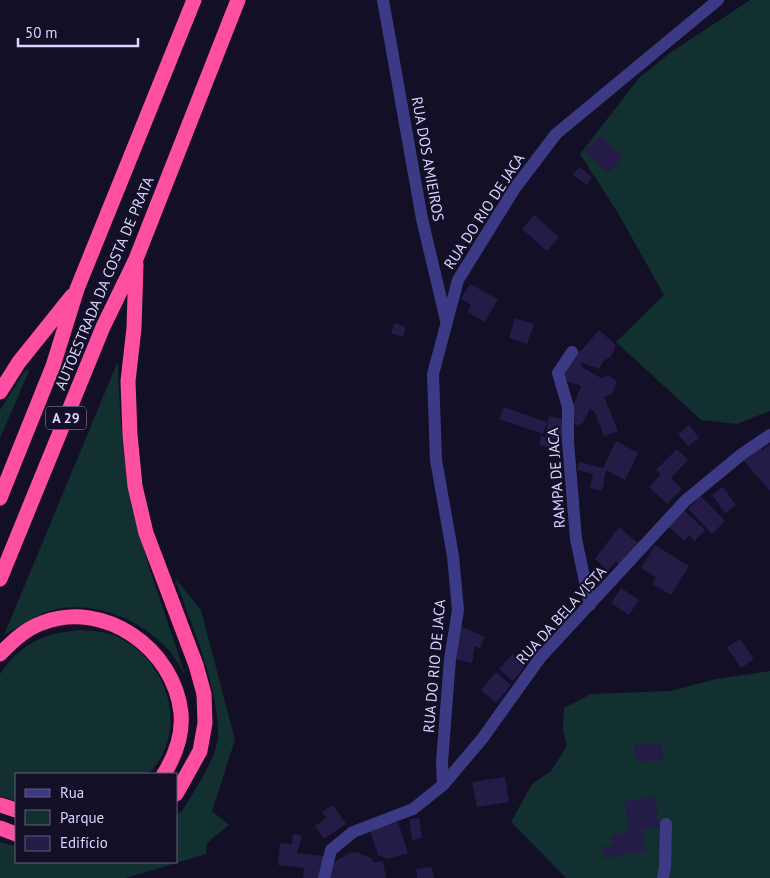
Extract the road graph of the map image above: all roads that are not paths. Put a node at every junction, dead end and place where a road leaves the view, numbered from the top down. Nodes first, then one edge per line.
1 (194, 0) edge
2 (238, 0) edge
3 (383, 0) edge
4 (718, 0) edge
5 (136, 259) junction
6 (78, 289) junction
7 (447, 322) junction
8 (572, 352) dead end
9 (0, 392) edge
10 (770, 435) edge
11 (0, 498) edge
12 (0, 579) edge
13 (590, 606) junction
14 (0, 654) edge
15 (164, 773) edge
16 (443, 785) junction
17 (178, 790) edge
18 (1, 805) edge
19 (15, 810) edge
20 (666, 824) dead end
21 (0, 828) edge
22 (15, 834) edge
23 (324, 878) edge
24 (663, 878) edge

1 - 6 highway, AUTOESTRADA DA COSTA DE PRATA / A 29
2 - 5 highway, AUTOESTRADA DA COSTA DE PRATA / A 29
3 - 7 street, RUA DOS AMIEIROS
4 - 7 street, RUA DO RIO DE JACA
5 - 12 highway, AUTOESTRADA DA COSTA DE PRATA / A 29
5 - 17 highway
6 - 9 highway
6 - 11 highway, AUTOESTRADA DA COSTA DE PRATA / A 29
7 - 16 street, RUA DO RIO DE JACA
8 - 13 street, RAMPA DE JACA
10 - 13 street, RUA DA BELA VISTA
13 - 16 street, RUA DA BELA VISTA
14 - 15 highway
16 - 23 street, RUA DA BELA VISTA
18 - 19 highway
20 - 24 street
21 - 22 highway

